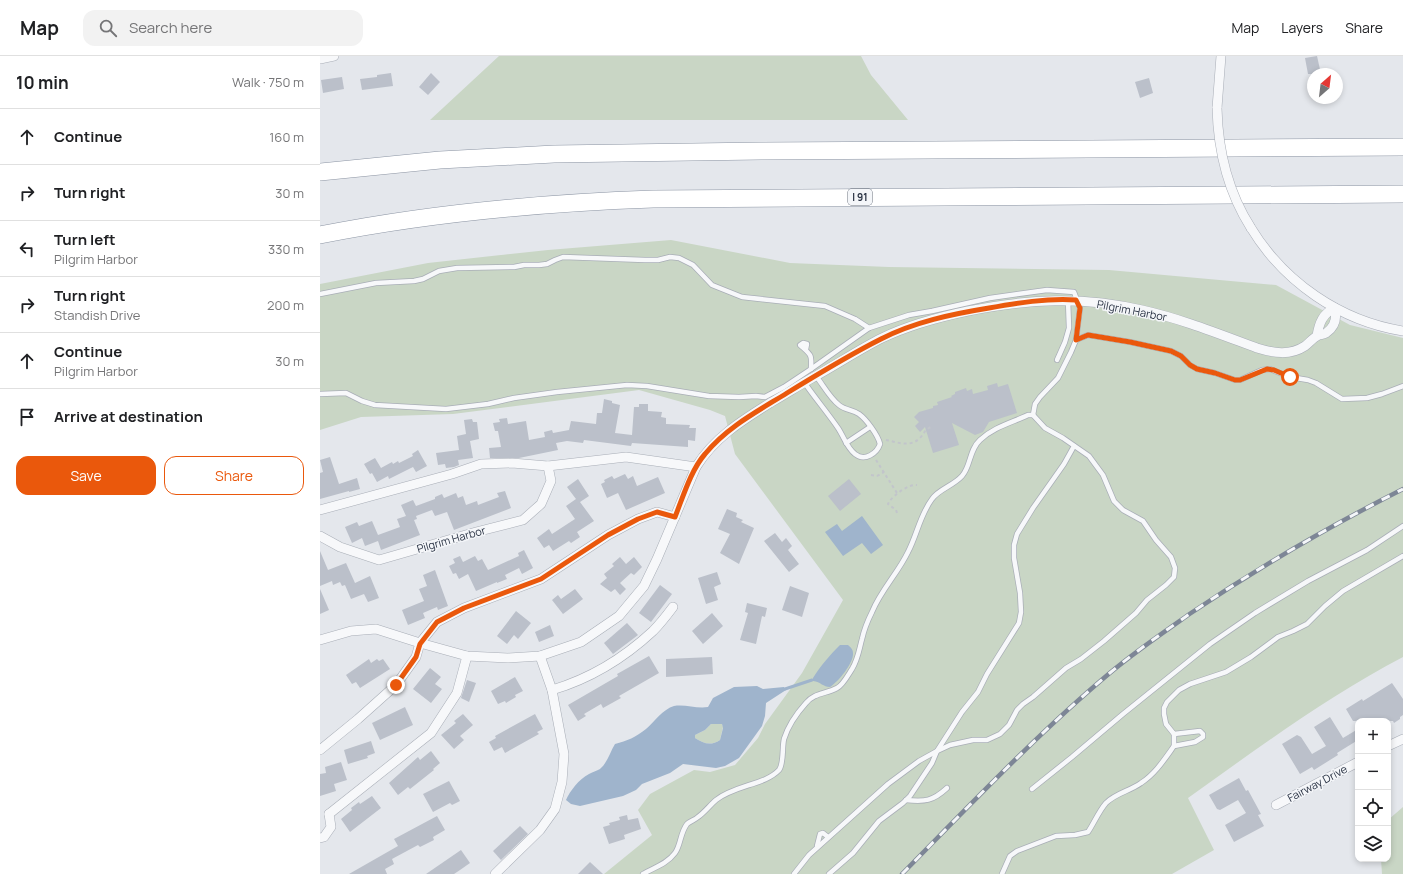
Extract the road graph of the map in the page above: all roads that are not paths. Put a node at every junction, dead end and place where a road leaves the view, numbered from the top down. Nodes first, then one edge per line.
1 (334, 56) edge
2 (1221, 56) edge
3 (320, 59) edge
4 (1403, 147) edge
5 (320, 172) edge
6 (1403, 194) edge
7 (353, 228) junction
8 (320, 234) edge
9 (320, 245) edge
10 (320, 294) edge
11 (1072, 300) junction
12 (1335, 308) junction
13 (869, 328) junction
14 (1403, 331) edge
15 (1076, 340) junction
16 (806, 349) dead end
17 (1057, 360) dead end
18 (814, 372) junction
19 (804, 382) junction
20 (1403, 386) edge
21 (320, 394) edge
22 (1033, 415) junction
23 (870, 427) junction
24 (846, 443) junction
25 (1074, 446) junction
26 (548, 466) junction
27 (696, 467) junction
28 (320, 510) edge
29 (675, 517) junction
30 (1403, 526) edge
31 (320, 536) edge
32 (1403, 556) edge
33 (673, 607) dead end
34 (320, 640) edge
35 (420, 644) junction
36 (467, 656) junction
37 (540, 656) junction
38 (552, 690) junction
39 (1174, 734) junction
40 (1403, 739) edge
41 (1391, 745) edge
42 (1174, 746) junction
43 (320, 750) edge
44 (938, 751) junction
45 (1355, 764) edge
46 (947, 788) dead end
47 (1032, 788) dead end
48 (906, 800) junction
49 (1276, 805) dead end
50 (324, 812) edge
51 (320, 838) edge
52 (495, 874) edge
53 (643, 874) edge
54 (794, 874) edge
55 (829, 874) edge
56 (1002, 874) edge

1 - 3 street
2 - 12 street, bridge
4 - 5 highway
6 - 7 highway, I 91
7 - 8 highway, I 91
7 - 9 highway
10 - 13 lane
11 - 12 street, Pilgrim Harbor
11 - 13 lane
11 - 15 lane
11 - 17 lane
11 - 18 street, Pilgrim Harbor
12 - 14 street
13 - 18 lane
15 - 20 lane
15 - 22 lane
16 - 18 lane
18 - 19 street, Pilgrim Harbor
18 - 21 lane
18 - 23 lane
19 - 24 lane
19 - 27 street, Pilgrim Harbor
22 - 25 lane
22 - 53 lane
23 - 24 lane
23 - 24 lane
25 - 44 lane
25 - 44 lane
26 - 27 street
26 - 28 street
26 - 31 street, Pilgrim Harbor
27 - 29 street, Pilgrim Harbor
29 - 35 street
29 - 37 street, Pilgrim Harbor
30 - 47 lane
32 - 39 lane
33 - 38 street
34 - 35 street, Pilgrim Harbor
35 - 36 street, Pilgrim Harbor
35 - 43 street
36 - 37 street, Pilgrim Harbor
36 - 50 street
37 - 38 street
38 - 52 street
39 - 42 lane
39 - 42 lane
40 - 41 street
42 - 56 lane
44 - 48 lane
44 - 54 lane
45 - 49 street, Fairway Drive
46 - 48 lane
48 - 55 lane
50 - 51 street

